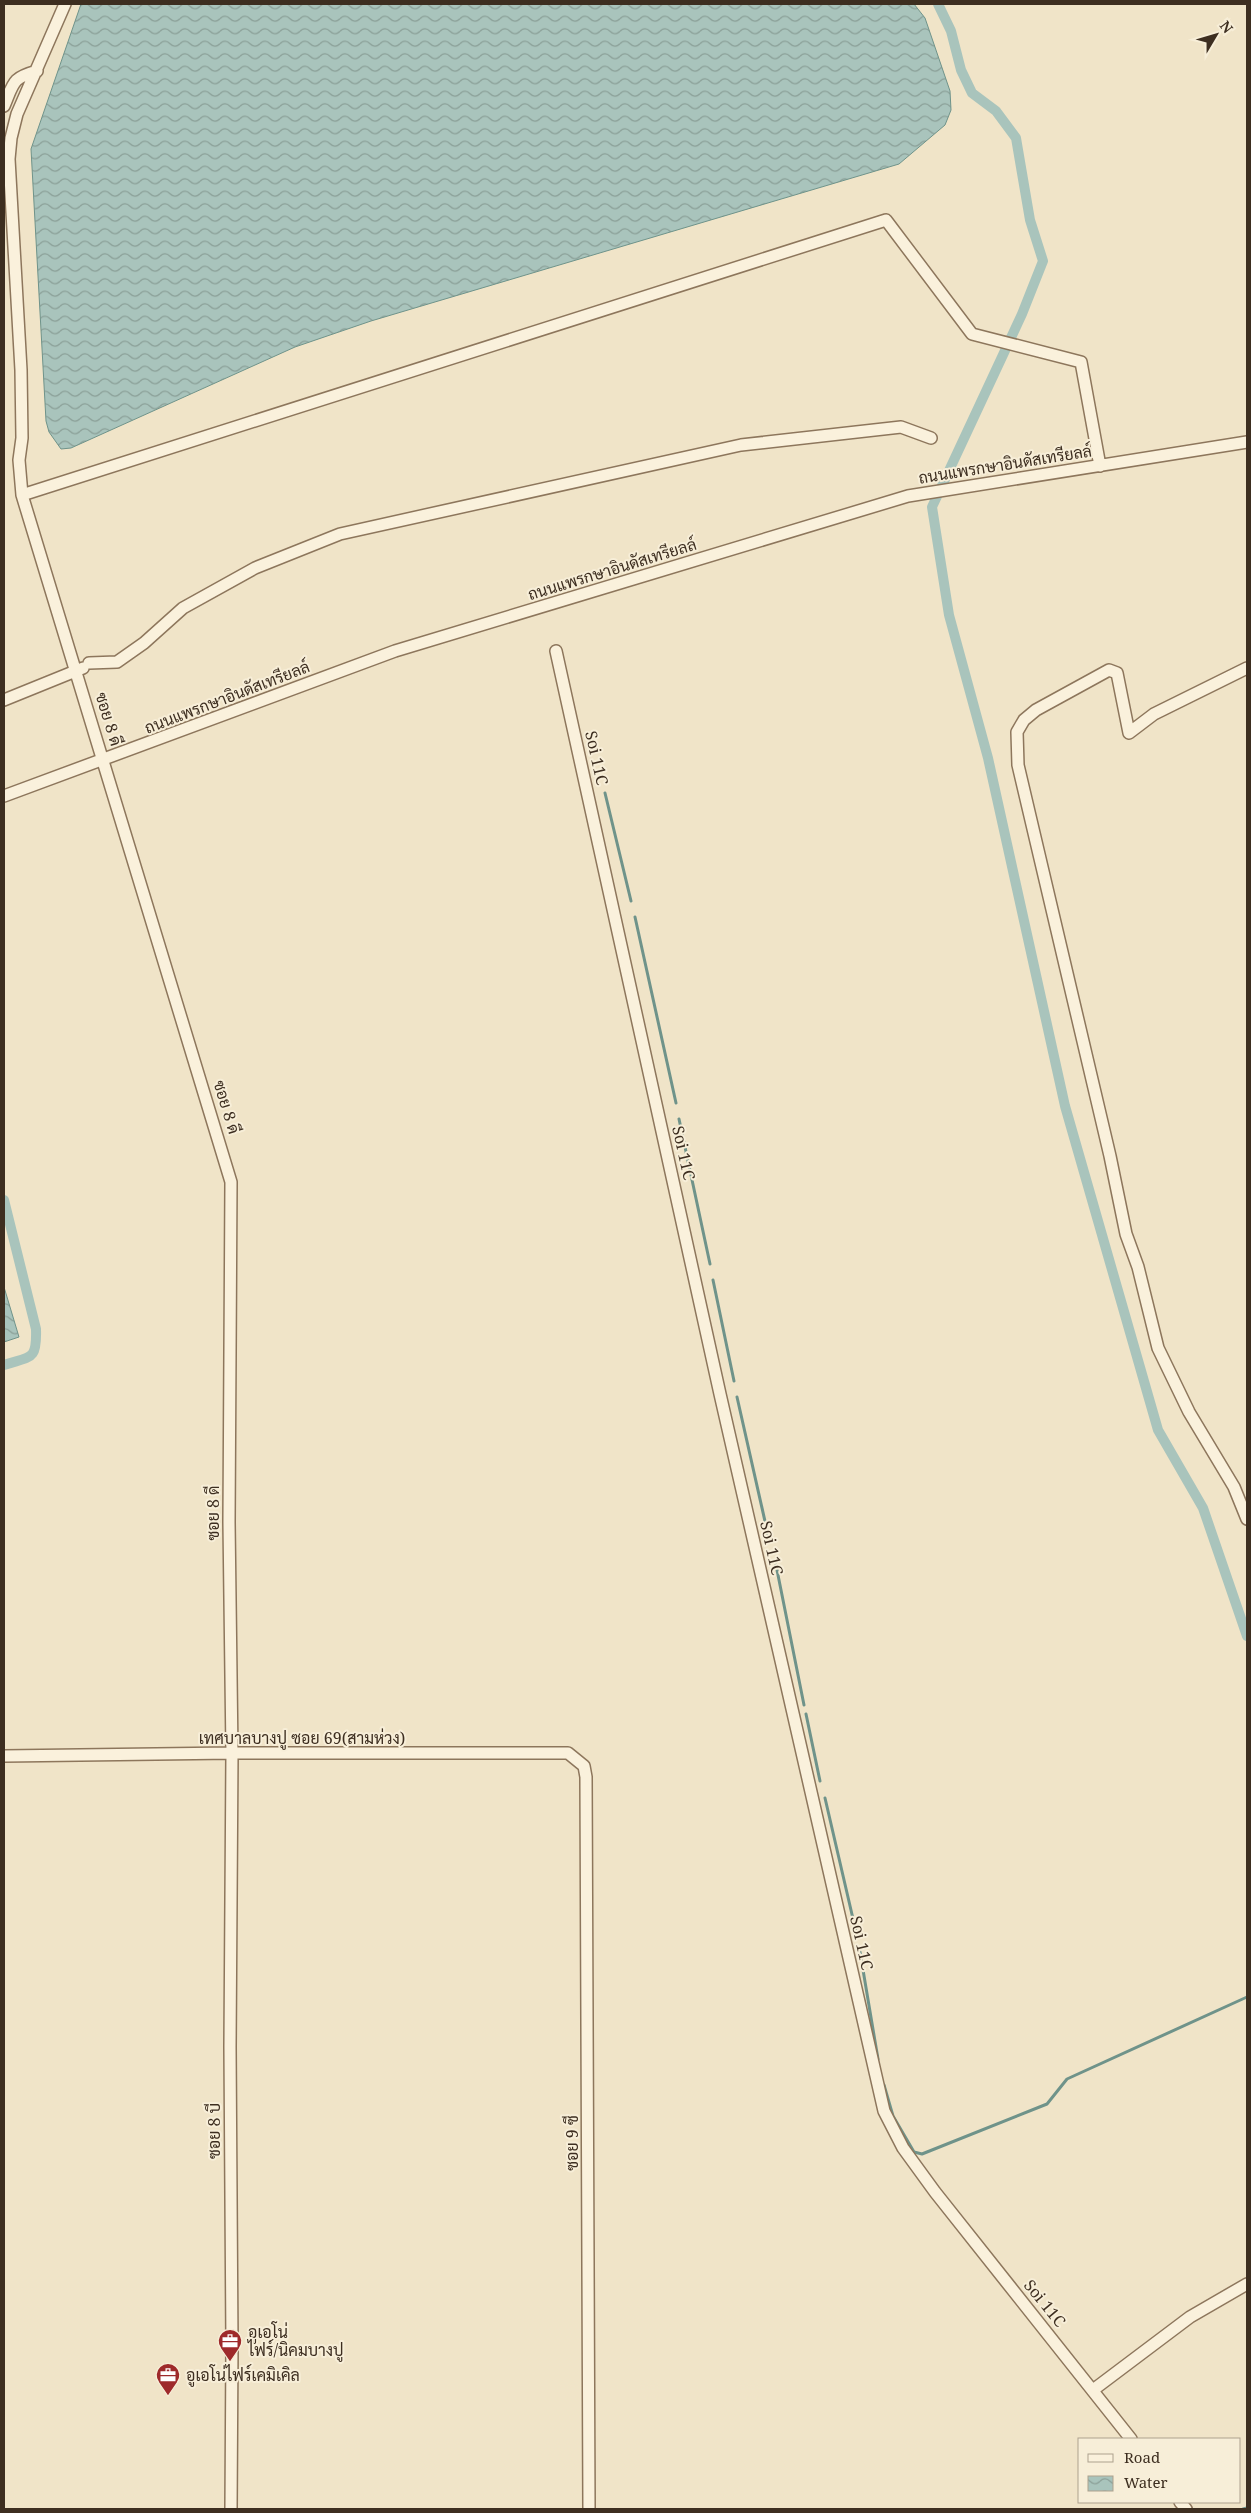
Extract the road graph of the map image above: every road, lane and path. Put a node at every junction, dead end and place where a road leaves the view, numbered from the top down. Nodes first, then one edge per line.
1 (65, 4) edge
2 (37, 71) junction
3 (4, 106) edge
4 (931, 438) dead end
5 (1247, 442) edge
6 (1100, 466) junction
7 (22, 495) junction
8 (556, 651) dead end
9 (83, 668) junction
10 (1247, 668) edge
11 (4, 700) edge
12 (104, 760) junction
13 (4, 796) edge
14 (1247, 1519) edge
15 (232, 1753) junction
16 (4, 1756) edge
17 (586, 1777) joint
18 (1247, 2284) edge
19 (1093, 2390) junction
20 (1130, 2438) edge
21 (231, 2509) edge
22 (589, 2509) edge

1 - 2 street, ซอย 8 ดี
2 - 3 street
2 - 7 street, ซอย 8 ดี
4 - 9 street
5 - 6 street, ถนนแพรกษาอินดัสเทรียลล์
6 - 7 street
6 - 12 street, ถนนแพรกษาอินดัสเทรียลล์
7 - 9 street, ซอย 8 ดี
8 - 19 street, Soi 11C
9 - 11 street
9 - 12 street, ซอย 8 ดี
10 - 14 street
12 - 13 street, ถนนแพรกษาอินดัสเทรียลล์
12 - 15 street, ซอย 8 ดี
15 - 16 street, เทศบาลบางปู ซอย 69(สามห่วง)
15 - 17 street, เทศบาลบางปู ซอย 69(สามห่วง)
15 - 21 street, ซอย 8 บี
17 - 22 street, ซอย 9 ซี
18 - 19 street
19 - 20 street, Soi 11C

